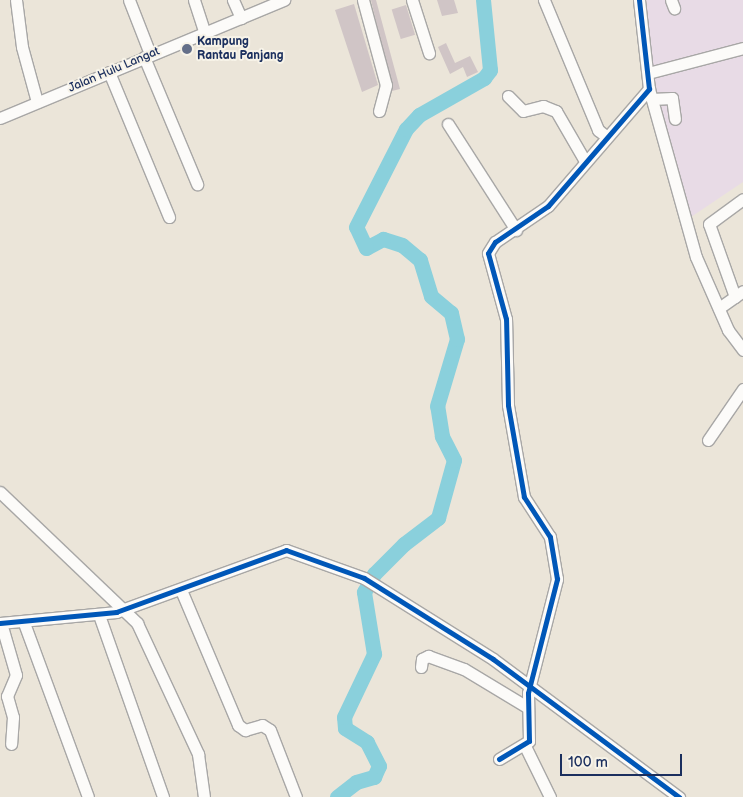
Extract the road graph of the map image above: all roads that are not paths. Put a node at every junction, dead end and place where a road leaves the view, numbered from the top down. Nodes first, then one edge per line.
1 (16, 0) edge
2 (129, 0) edge
3 (194, 0) edge
4 (233, 0) edge
5 (284, 0) edge
6 (362, 0) edge
7 (412, 0) edge
8 (544, 0) edge
9 (639, 0) edge
10 (240, 18) junction
11 (205, 33) junction
12 (743, 48) edge
13 (429, 53) dead end
14 (147, 55) junction
15 (109, 72) junction
16 (648, 73) junction
17 (650, 94) junction
18 (508, 96) dead end
19 (37, 102) junction
20 (379, 111) dead end
21 (0, 118) edge
22 (675, 119) dead end
23 (448, 124) dead end
24 (606, 136) junction
25 (585, 161) junction
26 (197, 184) dead end
27 (743, 199) edge
28 (169, 217) dead end
29 (516, 230) junction
30 (739, 294) edge
31 (719, 308) junction
32 (743, 350) edge
33 (743, 389) edge
34 (708, 440) dead end
35 (0, 492) edge
36 (181, 590) junction
37 (125, 609) junction
38 (99, 615) junction
39 (0, 623) edge
40 (24, 623) junction
41 (421, 667) dead end
42 (530, 686) junction
43 (527, 707) junction
44 (11, 744) dead end
45 (525, 746) junction
46 (499, 759) dead end
47 (88, 797) edge
48 (163, 797) edge
49 (204, 797) edge
50 (296, 797) edge
51 (550, 797) edge
52 (679, 797) edge

1 - 19 street
2 - 14 street
3 - 11 street
4 - 10 street
5 - 10 street, Jalan Hulu Langat
6 - 20 street
7 - 13 street
8 - 24 street
9 - 16 street
10 - 11 street, Jalan Hulu Langat
11 - 14 street, Jalan Hulu Langat
12 - 16 street
14 - 15 street, Jalan Hulu Langat
14 - 26 street
15 - 19 street, Jalan Hulu Langat
15 - 28 street
16 - 17 street
17 - 22 street
17 - 24 street
17 - 31 street
18 - 25 street
19 - 21 street, Jalan Hulu Langat
23 - 29 street
24 - 25 street
25 - 29 street
27 - 30 street
29 - 42 street
30 - 31 street
31 - 32 street
33 - 34 street
35 - 37 street
36 - 37 street
36 - 42 street
36 - 50 street
37 - 38 street
37 - 49 street
38 - 40 street
38 - 48 street
39 - 40 street
39 - 44 street
40 - 47 street
41 - 43 street
42 - 43 street
42 - 52 street
43 - 45 street
45 - 46 street
45 - 51 street

